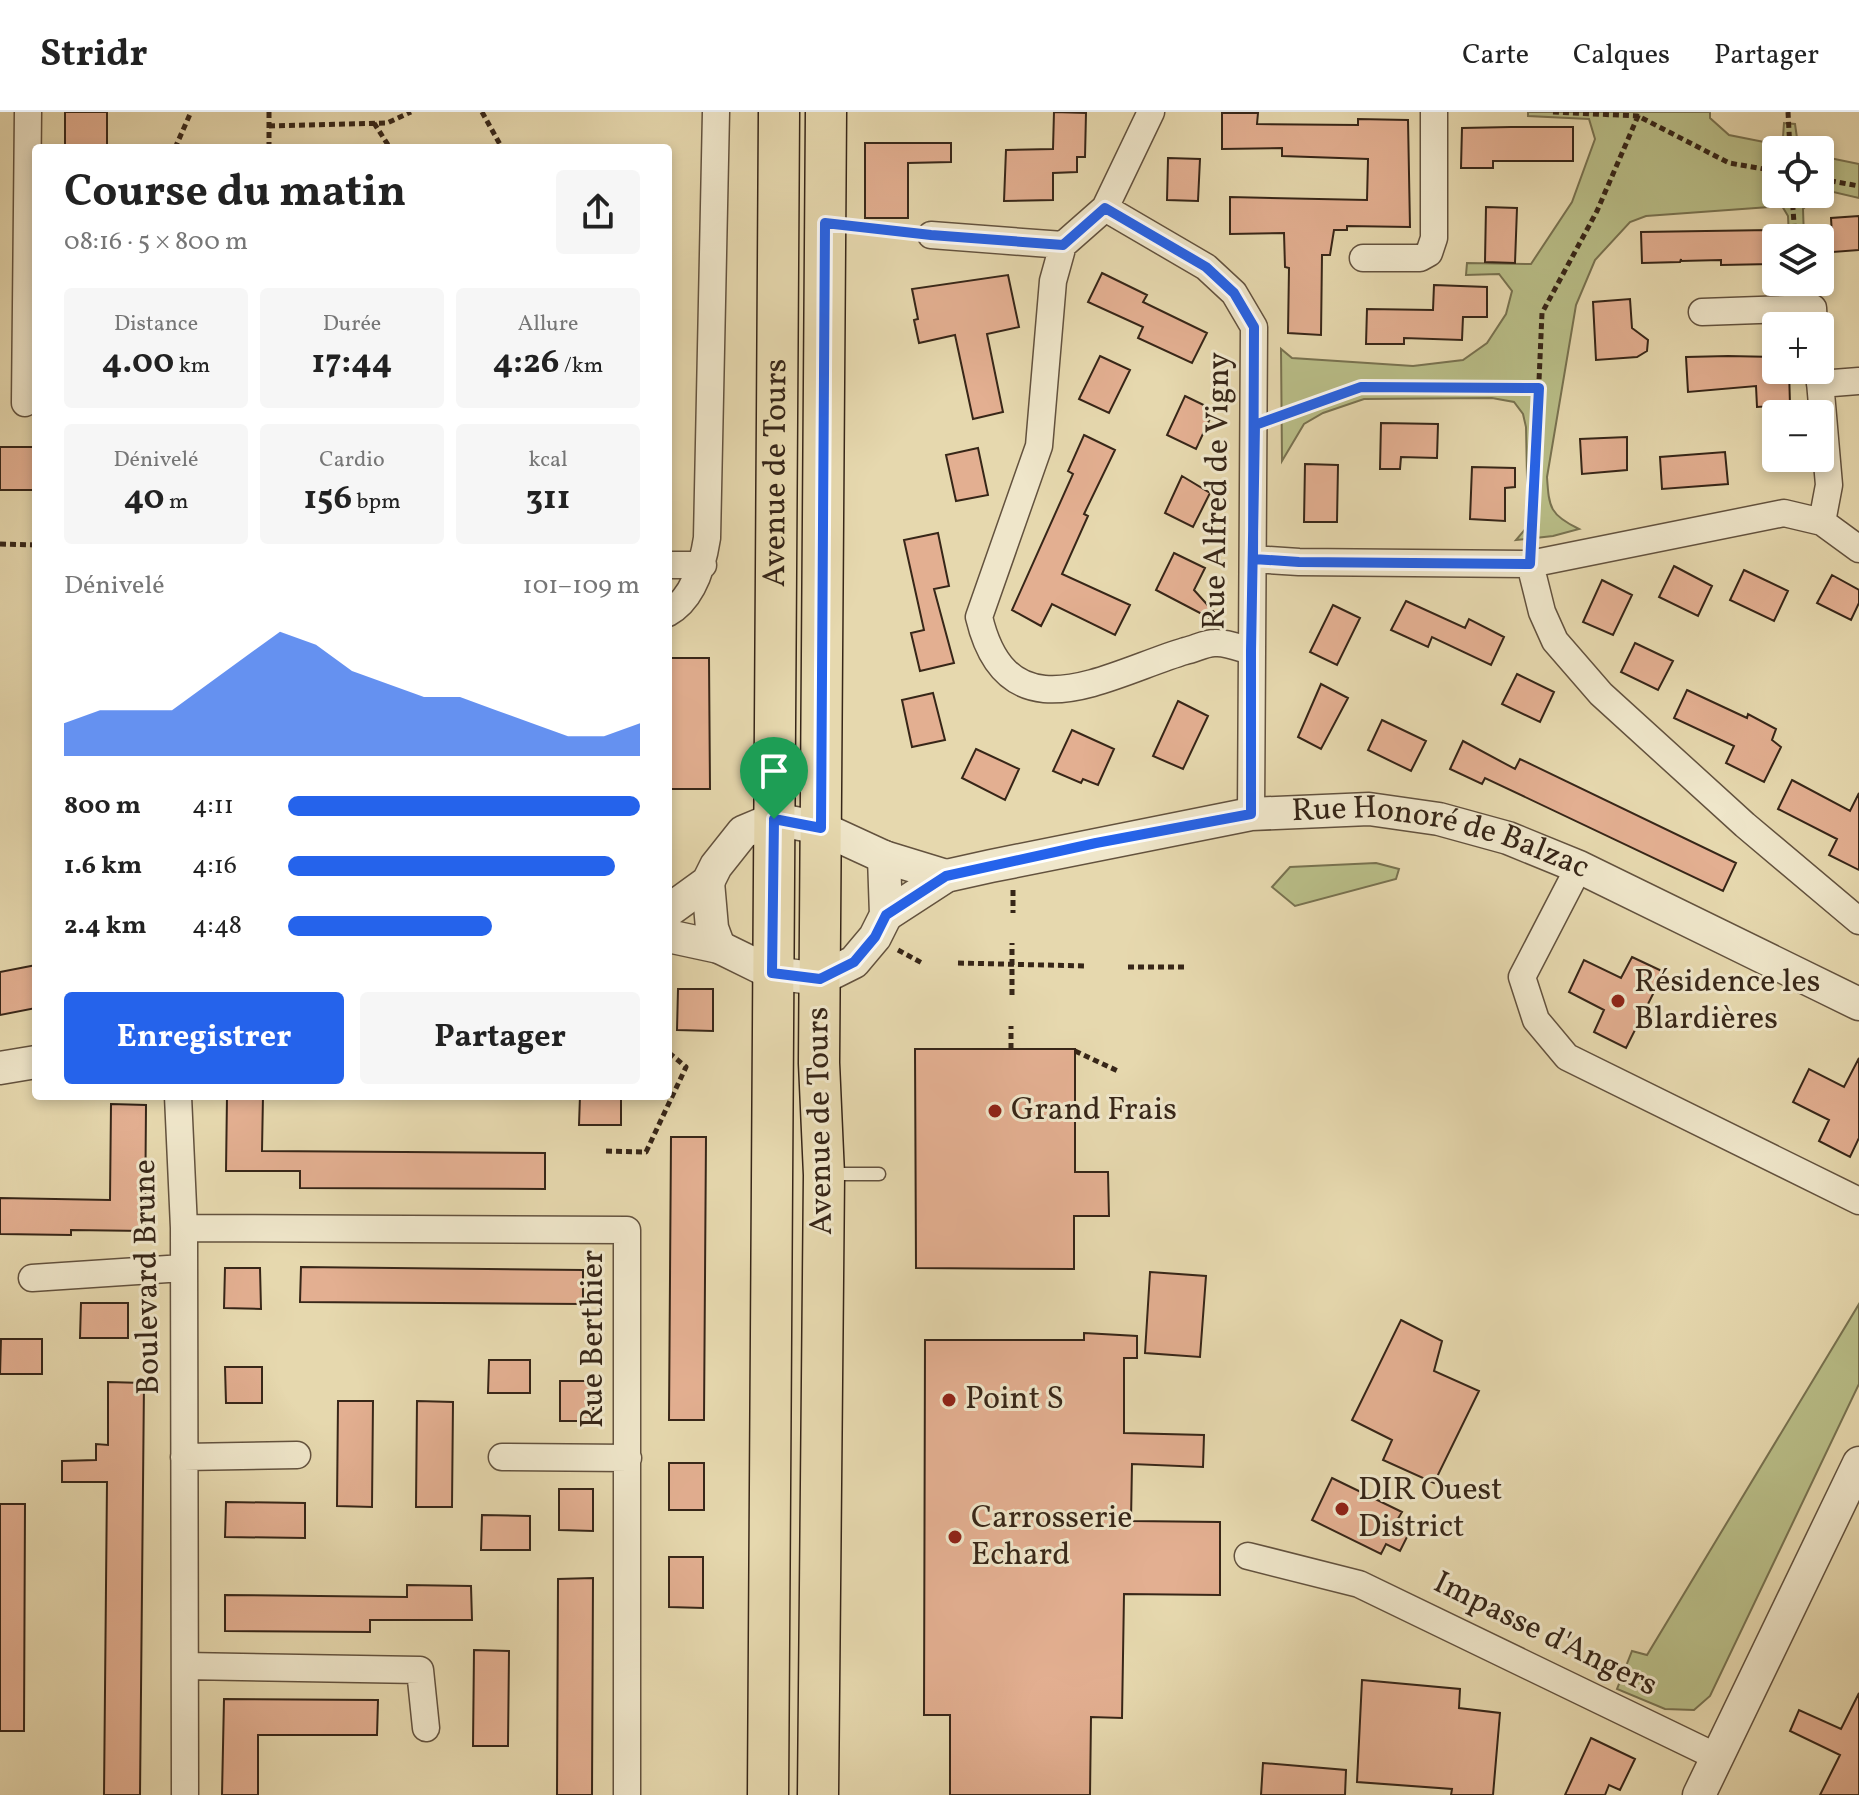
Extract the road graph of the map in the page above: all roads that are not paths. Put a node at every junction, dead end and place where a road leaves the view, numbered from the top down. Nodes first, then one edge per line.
1 (28, 112) edge
2 (716, 112) edge
3 (779, 112) edge
4 (826, 112) edge
5 (1151, 112) edge
6 (1434, 112) edge
7 (1105, 208) junction
8 (931, 235) road end
9 (1063, 245) junction
10 (1363, 258) dead end
11 (1702, 312) dead end
12 (1813, 312) edge
13 (1834, 378) edge
14 (1859, 381) edge
15 (1820, 384) edge
16 (20, 403) edge
17 (1822, 522) junction
18 (1859, 549) edge
19 (1253, 559) junction
20 (1530, 564) junction
21 (672, 565) edge
22 (703, 565) junction
23 (672, 611) edge
24 (1251, 651) junction
25 (1251, 814) junction
26 (774, 819) junction
27 (821, 828) junction
28 (884, 857) junction
29 (1579, 867) junction
30 (946, 876) junction
31 (708, 882) junction
32 (672, 908) edge
33 (886, 915) junction
34 (1859, 921) edge
35 (672, 937) edge
36 (719, 947) junction
37 (772, 973) junction
38 (820, 979) junction
39 (1859, 1004) edge
40 (32, 1063) edge
41 (0, 1068) edge
42 (178, 1100) edge
43 (879, 1174) dead end
44 (824, 1175) junction
45 (1859, 1201) edge
46 (184, 1228) junction
47 (183, 1268) junction
48 (32, 1278) dead end
49 (297, 1455) dead end
50 (184, 1457) junction
51 (502, 1457) dead end
52 (628, 1458) junction
53 (1859, 1463) edge
54 (1248, 1556) dead end
55 (185, 1666) junction
56 (426, 1728) dead end
57 (1717, 1757) junction
58 (185, 1795) edge
59 (627, 1795) edge
60 (768, 1795) edge
61 (818, 1795) edge
62 (1699, 1795) edge

1 - 16 street
2 - 22 street
3 - 26 main road, Avenue de Tours
4 - 27 main road, Avenue de Tours
5 - 7 street
6 - 10 street
7 - 9 street
7 - 19 street, Rue Alfred de Vigny
8 - 9 street
9 - 24 street
11 - 12 street
13 - 14 street
15 - 17 street
17 - 18 street
17 - 20 street
19 - 20 street
19 - 24 street, Rue Alfred de Vigny
20 - 34 street
21 - 22 street
22 - 23 street
24 - 25 street, Rue Alfred de Vigny
25 - 29 street, Rue Honoré de Balzac
25 - 30 street, Rue Honoré de Balzac
26 - 27 street
26 - 31 street
26 - 37 main road, Avenue de Tours
27 - 28 street
27 - 38 main road, Avenue de Tours
28 - 30 street
28 - 33 street
29 - 39 street, Rue Honoré de Balzac
29 - 45 street
30 - 33 street
31 - 32 street
31 - 36 street
33 - 38 street
35 - 36 street
36 - 37 street
37 - 38 street
37 - 60 main road, Avenue de Tours
38 - 44 main road, Avenue de Tours
40 - 41 street
42 - 46 street, Boulevard Brune
43 - 44 lane
44 - 61 main road, Avenue de Tours
46 - 47 street, Boulevard Brune
46 - 52 street, Rue Berthier
47 - 48 street
47 - 50 street, Boulevard Brune
49 - 50 street
50 - 55 street, Boulevard Brune
51 - 52 street
52 - 59 street, Rue Berthier
53 - 57 street
54 - 57 street, Impasse d'Angers
55 - 56 street
55 - 58 street, Boulevard Brune
57 - 62 street

